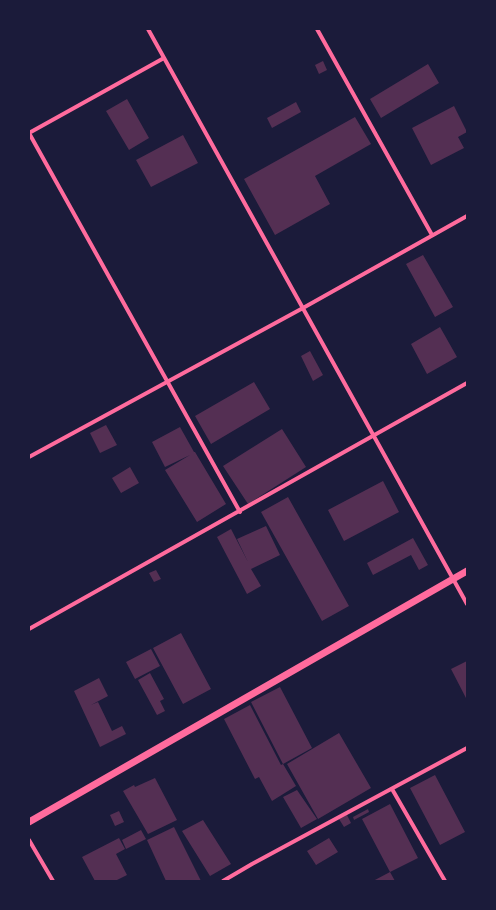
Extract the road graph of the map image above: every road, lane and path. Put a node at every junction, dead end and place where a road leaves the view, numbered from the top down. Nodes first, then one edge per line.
1 (148, 29) edge
2 (317, 29) edge
3 (164, 58) junction
4 (29, 133) edge
5 (467, 216) edge
6 (432, 235) junction
7 (303, 308) junction
8 (168, 382) junction
9 (467, 384) edge
10 (373, 435) junction
11 (29, 457) edge
12 (240, 512) junction
13 (467, 571) edge
14 (453, 579) junction
15 (467, 604) edge
16 (29, 629) edge
17 (467, 748) edge
18 (392, 789) junction
19 (29, 822) edge
20 (29, 840) edge
21 (53, 881) edge
22 (223, 881) edge
23 (445, 881) edge

1 - 3 street
2 - 6 street
3 - 4 street
3 - 7 street
4 - 8 street
5 - 6 street
6 - 7 street
7 - 8 street
7 - 10 street
8 - 11 street
8 - 12 street
9 - 10 street
10 - 12 street
10 - 14 street
12 - 16 street
13 - 14 street
14 - 15 street
14 - 19 street
17 - 18 street
18 - 22 street
18 - 23 street
20 - 21 street

